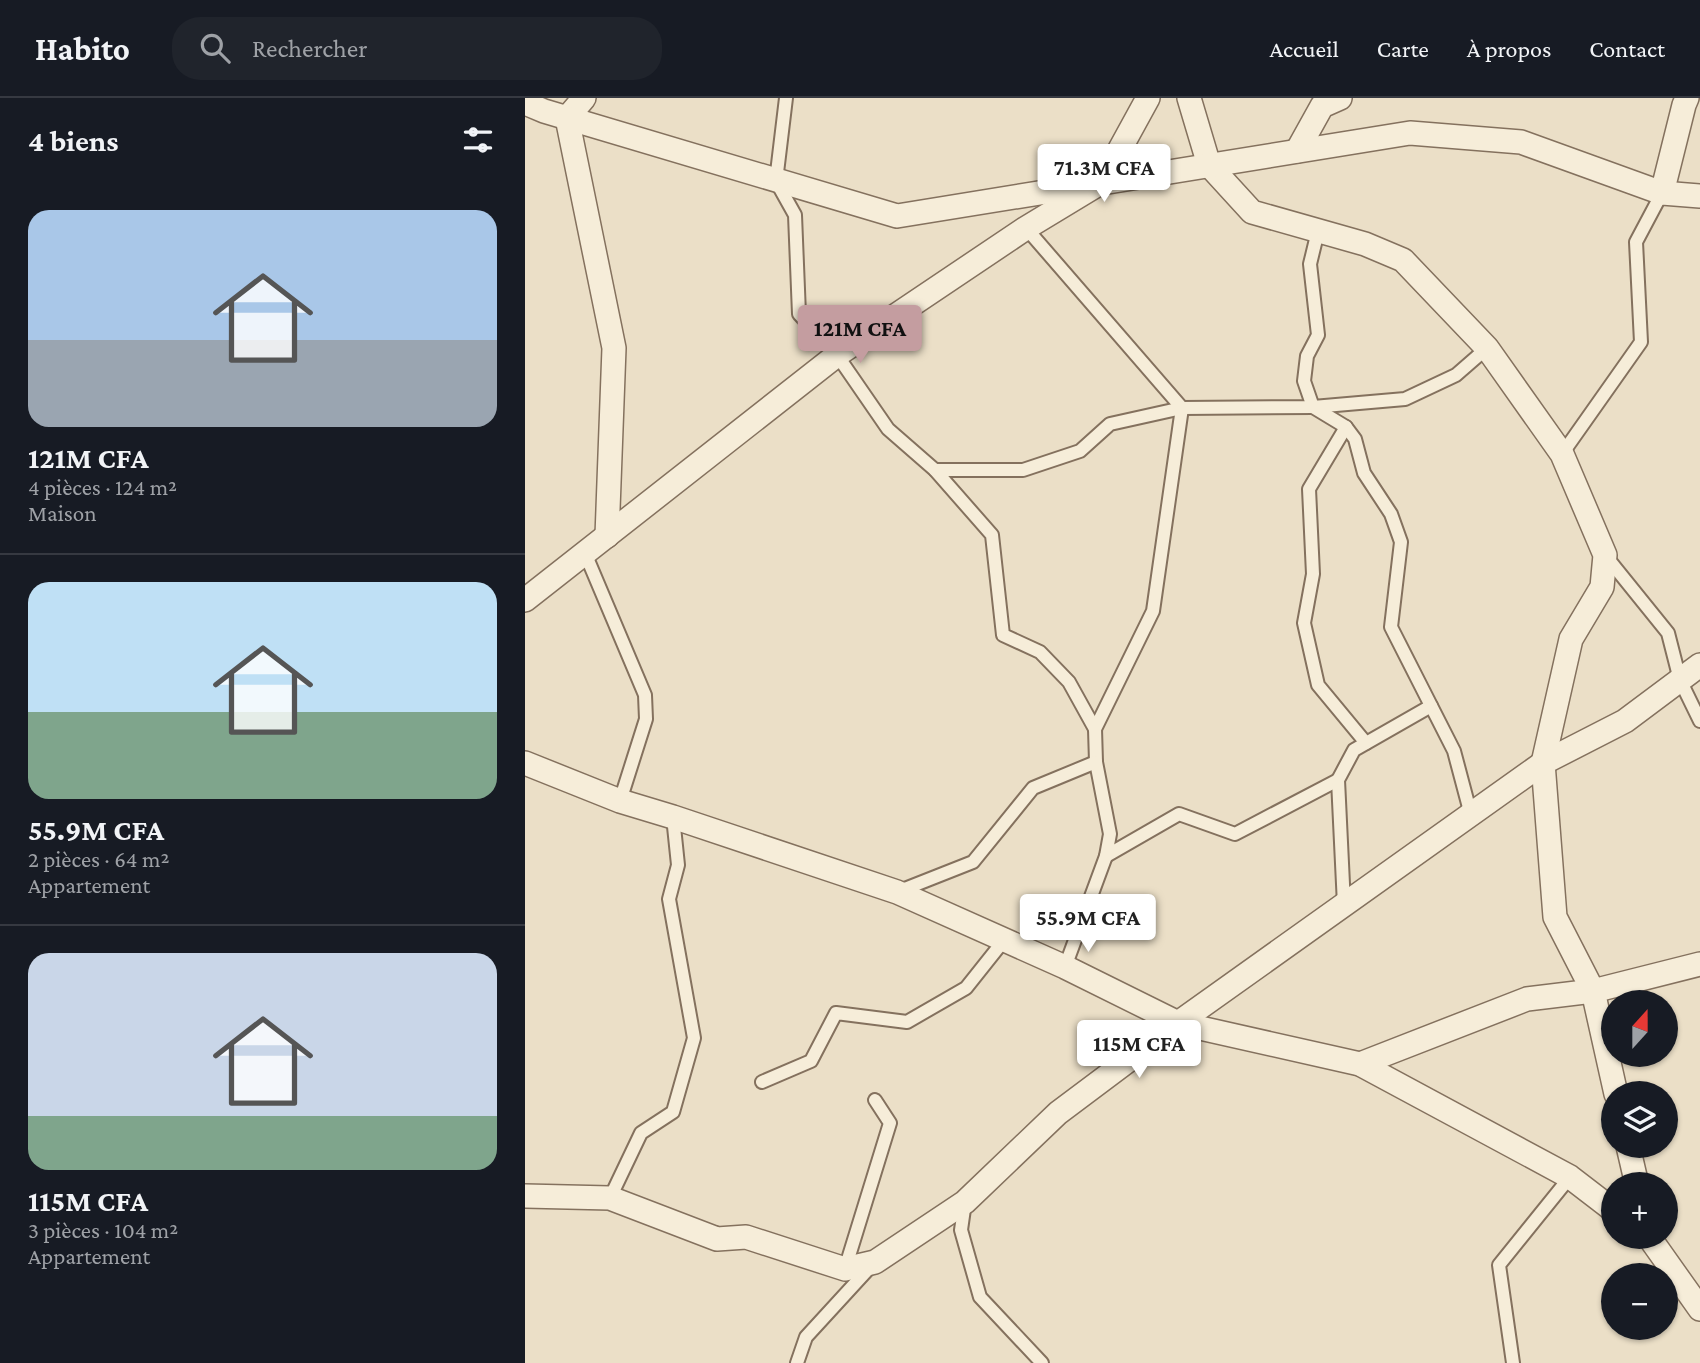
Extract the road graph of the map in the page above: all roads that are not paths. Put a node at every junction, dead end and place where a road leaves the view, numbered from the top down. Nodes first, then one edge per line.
1 (584, 98) edge
2 (786, 98) edge
3 (1148, 98) edge
4 (1189, 98) edge
5 (1340, 98) edge
6 (1688, 98) edge
7 (525, 103) edge
8 (567, 118) junction
9 (1297, 151) junction
10 (1209, 165) junction
11 (776, 181) junction
12 (1102, 182) junction
13 (1662, 193) junction
14 (1700, 196) edge
15 (1026, 228) junction
16 (1318, 231) junction
17 (1487, 348) junction
18 (837, 355) junction
19 (1313, 407) junction
20 (1182, 408) junction
21 (1346, 427) junction
22 (1562, 454) junction
23 (936, 470) junction
24 (607, 536) junction
25 (585, 553) junction
26 (1605, 555) junction
27 (525, 600) edge
28 (1700, 665) edge
29 (1680, 680) junction
30 (1431, 706) junction
31 (1700, 721) edge
32 (1095, 729) junction
33 (1366, 743) junction
34 (1096, 762) junction
35 (525, 763) edge
36 (1543, 763) junction
37 (1338, 780) junction
38 (620, 801) junction
39 (1471, 815) junction
40 (673, 817) junction
41 (1106, 856) junction
42 (897, 892) junction
43 (1345, 905) junction
44 (1005, 939) junction
45 (1700, 964) edge
46 (1065, 967) junction
47 (1593, 991) junction
48 (1178, 1023) junction
49 (1360, 1064) junction
50 (1613, 1081) edge
51 (762, 1082) dead end
52 (875, 1100) dead end
53 (1570, 1177) junction
54 (525, 1196) edge
55 (610, 1198) junction
56 (1601, 1201) edge
57 (965, 1202) junction
58 (1658, 1249) edge
59 (875, 1262) junction
60 (845, 1269) junction
61 (1700, 1309) edge
62 (1042, 1362) edge
63 (797, 1363) edge
64 (1513, 1363) edge

1 - 8 street
2 - 11 lane
3 - 12 street
4 - 10 street
5 - 9 street
6 - 13 street
7 - 8 street
8 - 11 street
8 - 24 street
9 - 10 street
9 - 13 street
10 - 12 street
10 - 16 street
11 - 12 street
11 - 18 lane
12 - 15 street
13 - 14 street
13 - 22 lane
15 - 18 street
15 - 20 lane
16 - 17 street
16 - 19 lane
17 - 19 lane
17 - 22 street
18 - 23 lane
18 - 24 street
19 - 20 lane
19 - 21 lane
20 - 23 lane
20 - 32 lane
21 - 30 lane
21 - 33 lane
22 - 26 street
23 - 32 lane
24 - 25 street
25 - 27 street
25 - 38 lane
26 - 29 lane
26 - 36 street
28 - 29 street
29 - 31 lane
29 - 36 street
30 - 33 lane
30 - 39 lane
32 - 34 lane
33 - 37 lane
34 - 41 lane
34 - 42 lane
35 - 38 street
36 - 39 street
36 - 47 street
37 - 41 lane
37 - 43 lane
38 - 40 street
39 - 43 street
40 - 42 street
40 - 55 lane
41 - 46 lane
42 - 44 street
43 - 48 street
44 - 46 street
44 - 51 lane
45 - 47 street
46 - 48 street
47 - 49 street
47 - 50 street
48 - 49 street
48 - 57 street
49 - 53 street
52 - 60 lane
53 - 56 street
53 - 64 lane
54 - 55 street
55 - 60 street
57 - 59 street
57 - 62 lane
58 - 61 street
59 - 60 street
59 - 63 lane

